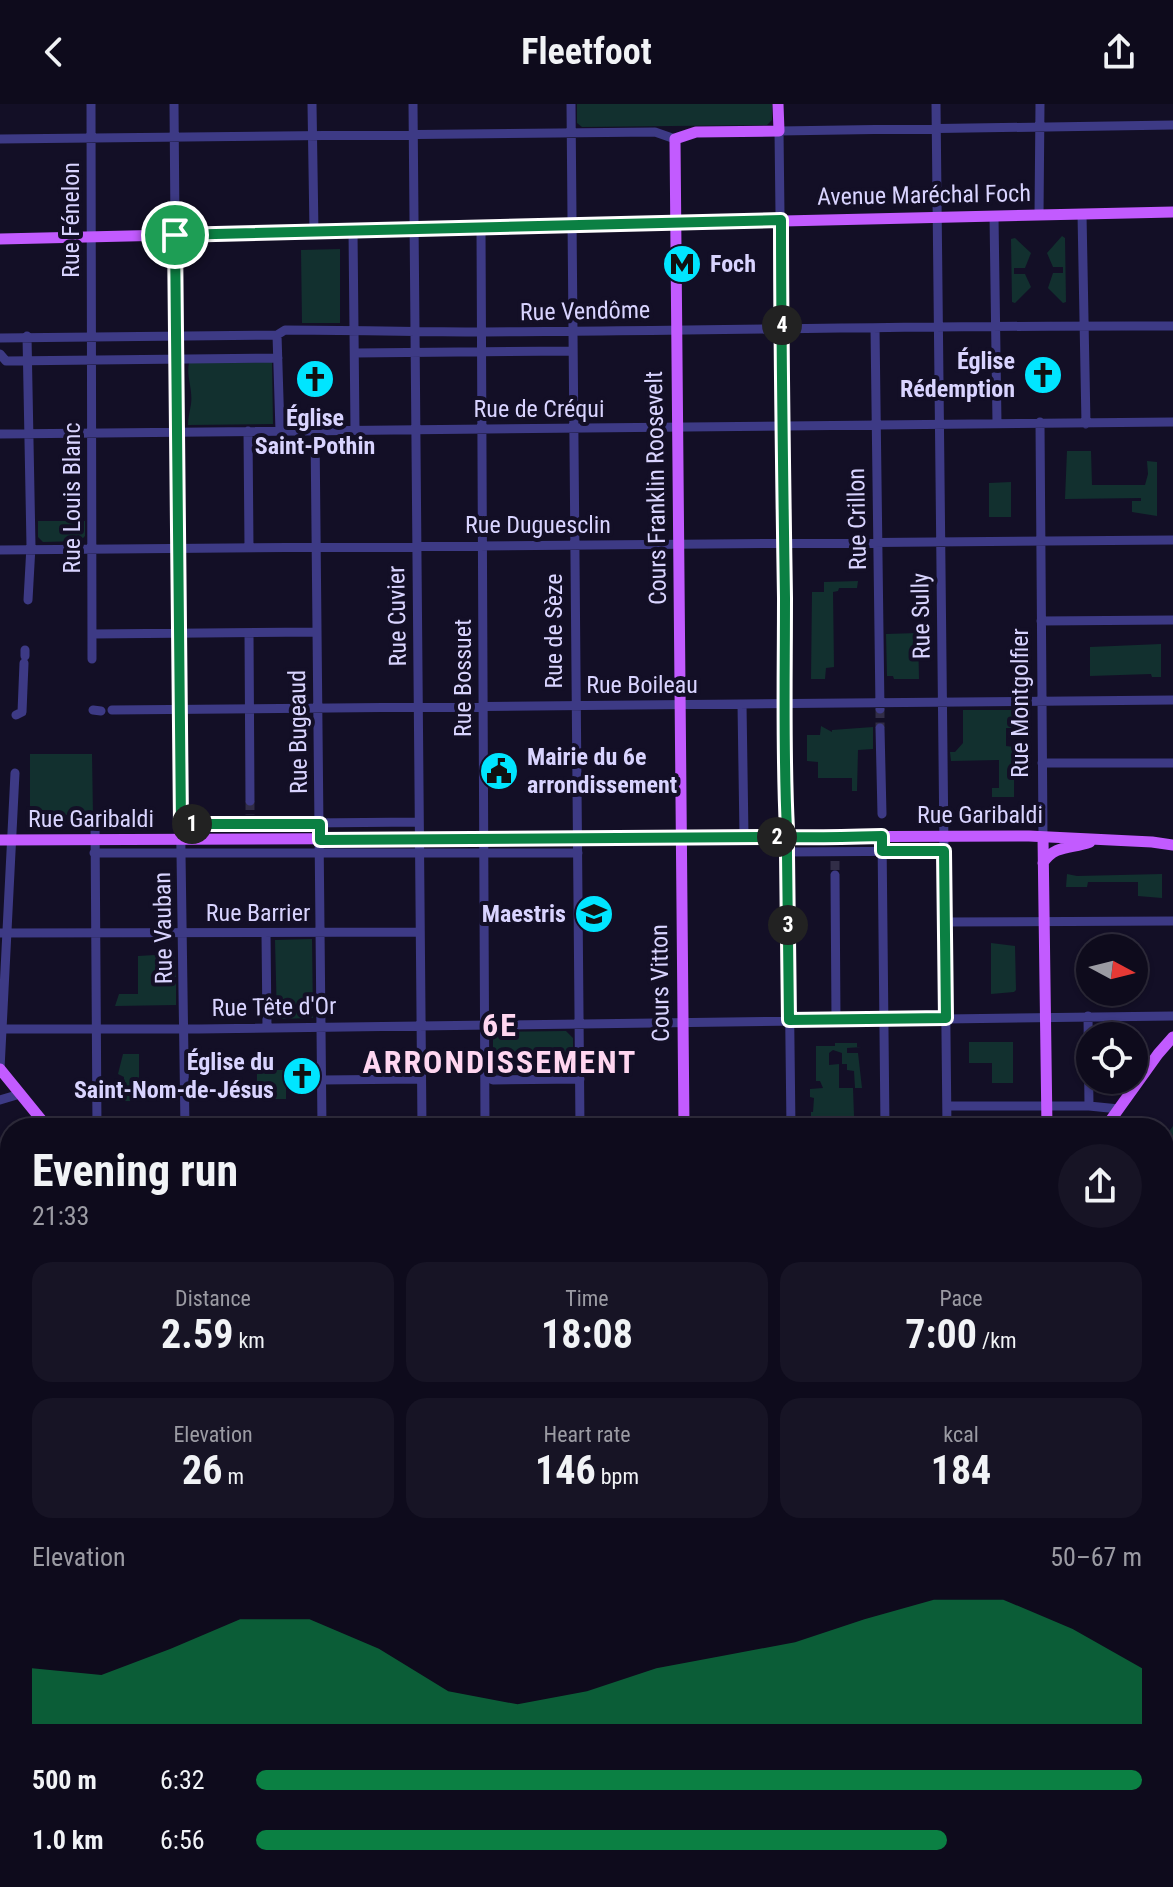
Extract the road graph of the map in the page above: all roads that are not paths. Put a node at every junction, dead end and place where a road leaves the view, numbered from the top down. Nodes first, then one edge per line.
1 (91, 104) edge
2 (174, 104) edge
3 (312, 104) edge
4 (413, 104) edge
5 (571, 104) edge
6 (778, 104) edge
7 (936, 104) edge
8 (1040, 104) edge
9 (1173, 125) edge
10 (1041, 127) junction
11 (937, 129) junction
12 (779, 131) junction
13 (571, 134) junction
14 (413, 135) junction
15 (313, 136) junction
16 (174, 137) junction
17 (0, 139) edge
18 (91, 139) junction
19 (675, 139) junction
20 (1173, 212) edge
21 (1082, 214) junction
22 (1039, 215) junction
23 (994, 216) junction
24 (937, 217) junction
25 (781, 220) junction
26 (676, 223) junction
27 (572, 225) junction
28 (481, 228) junction
29 (414, 229) junction
30 (353, 231) junction
31 (314, 232) junction
32 (175, 235) junction
33 (92, 237) junction
34 (0, 239) edge
35 (1083, 325) junction
36 (997, 326) junction
37 (1173, 326) edge
38 (875, 328) junction
39 (939, 328) junction
40 (782, 329) junction
41 (676, 330) junction
42 (572, 331) junction
43 (355, 332) junction
44 (415, 332) junction
45 (481, 332) junction
46 (277, 335) junction
47 (27, 336) junction
48 (91, 336) junction
49 (176, 337) junction
50 (0, 338) edge
51 (572, 351) junction
52 (481, 352) junction
53 (355, 353) junction
54 (414, 353) junction
55 (0, 354) edge
56 (278, 358) junction
57 (91, 359) junction
58 (176, 359) junction
59 (28, 360) junction
60 (1040, 422) junction
61 (1173, 422) edge
62 (997, 423) junction
63 (1086, 424) junction
64 (876, 425) junction
65 (940, 425) junction
66 (782, 427) junction
67 (482, 428) junction
68 (573, 428) junction
69 (677, 429) junction
70 (315, 430) junction
71 (355, 430) junction
72 (415, 430) junction
73 (248, 431) junction
74 (280, 431) junction
75 (176, 432) junction
76 (92, 433) junction
77 (0, 434) edge
78 (31, 434) junction
79 (1173, 540) edge
80 (1041, 541) junction
81 (784, 542) junction
82 (878, 542) junction
83 (941, 542) junction
84 (680, 544) junction
85 (482, 545) junction
86 (574, 545) junction
87 (416, 546) junction
88 (249, 547) junction
89 (318, 547) junction
90 (178, 548) junction
91 (92, 549) junction
92 (0, 550) edge
93 (31, 550) junction
94 (28, 600) dead end
95 (1173, 620) edge
96 (1041, 621) junction
97 (317, 632) junction
98 (179, 633) junction
99 (249, 633) junction
100 (92, 634) junction
101 (25, 651) dead end
102 (92, 663) dead end
103 (1173, 700) edge
104 (1042, 701) junction
105 (942, 702) junction
106 (785, 703) junction
107 (742, 704) junction
108 (575, 705) junction
109 (680, 705) junction
110 (483, 706) junction
111 (880, 706) junction
112 (318, 707) junction
113 (249, 708) junction
114 (418, 708) junction
115 (178, 709) junction
116 (102, 710) dead end
117 (16, 715) dead end
118 (880, 728) tunnel mouth
119 (1042, 763) junction
120 (1173, 763) edge
121 (15, 773) dead end
122 (250, 801) tunnel mouth
123 (882, 814) dead end
124 (95, 821) dead end
125 (419, 822) junction
126 (181, 824) junction
127 (320, 824) junction
128 (1173, 835) edge
129 (882, 836) junction
130 (681, 837) junction
131 (744, 837) junction
132 (787, 837) junction
133 (944, 837) junction
134 (1043, 837) junction
135 (484, 838) junction
136 (577, 838) junction
137 (419, 839) junction
138 (5, 840) edge
139 (320, 840) junction
140 (1095, 840) junction
141 (181, 841) junction
142 (1152, 842) junction
143 (1173, 845) edge
144 (94, 847) junction
145 (882, 851) junction
146 (944, 851) junction
147 (787, 852) junction
148 (420, 853) junction
149 (484, 853) junction
150 (578, 853) junction
151 (320, 854) junction
152 (181, 855) junction
153 (1043, 863) junction
154 (835, 875) tunnel mouth
155 (1044, 921) junction
156 (1173, 921) edge
157 (945, 922) junction
158 (420, 932) junction
159 (4, 933) edge
160 (321, 933) junction
161 (95, 934) junction
162 (183, 934) junction
163 (266, 934) junction
164 (1088, 1016) junction
165 (1173, 1016) edge
166 (1045, 1017) junction
167 (946, 1018) junction
168 (884, 1019) junction
169 (789, 1020) junction
170 (836, 1020) junction
171 (579, 1022) junction
172 (683, 1022) junction
173 (485, 1024) junction
174 (422, 1025) junction
175 (322, 1026) junction
176 (267, 1027) junction
177 (184, 1028) junction
178 (1, 1029) edge
179 (96, 1029) junction
180 (1173, 1037) edge
181 (0, 1069) edge
182 (485, 1076) junction
183 (421, 1079) junction
184 (580, 1079) junction
185 (322, 1080) junction
186 (20, 1094) junction
187 (0, 1100) edge
188 (947, 1106) junction
189 (1046, 1106) junction
190 (1089, 1106) junction
191 (1119, 1109) junction
192 (40, 1118) edge
193 (97, 1118) edge
194 (185, 1118) edge
195 (322, 1118) edge
196 (422, 1118) edge
197 (485, 1118) edge
198 (580, 1118) edge
199 (684, 1118) edge
200 (791, 1118) edge
201 (885, 1118) edge
202 (947, 1118) edge
203 (1047, 1118) edge
204 (1112, 1118) edge

1 - 18 street, Rue Fénelon
2 - 16 street, Rue Vauban
3 - 15 street
4 - 14 street, Rue Cuvier
5 - 13 street, Rue de Sèze
6 - 12 main road
7 - 11 street, Rue Sully
8 - 10 street
9 - 10 street
10 - 11 street
10 - 22 street
11 - 12 street
11 - 24 street, Rue Sully
12 - 19 main road
12 - 25 street
13 - 14 street
13 - 19 street
13 - 27 street, Rue de Sèze
14 - 15 street
14 - 29 street, Rue Cuvier
15 - 16 street
15 - 31 street
16 - 18 street
16 - 32 street, Rue Vauban
17 - 18 street
18 - 33 street, Rue Fénelon
19 - 26 main road, Cours Franklin Roosevelt
20 - 21 main road, Avenue Maréchal Foch
21 - 22 main road, Avenue Maréchal Foch
21 - 35 street
22 - 23 main road, Avenue Maréchal Foch
23 - 24 main road, Avenue Maréchal Foch
23 - 36 street
24 - 25 main road, Avenue Maréchal Foch
24 - 39 street, Rue Sully
25 - 26 main road, Avenue Maréchal Foch
25 - 40 street
26 - 27 main road, Avenue Maréchal Foch
26 - 41 main road, Cours Franklin Roosevelt
27 - 28 main road, Avenue Maréchal Foch
27 - 42 street, Rue de Sèze
28 - 29 main road, Avenue Maréchal Foch
28 - 45 street, Rue Bossuet
29 - 30 main road, Avenue Maréchal Foch
29 - 44 street, Rue Cuvier
30 - 31 main road, Avenue Maréchal Foch
30 - 43 street
31 - 32 main road, Avenue Maréchal Foch
32 - 33 main road, Avenue Maréchal Foch
32 - 49 street, Rue Vauban
33 - 34 main road, Avenue Maréchal Foch
33 - 48 street, Rue Fénelon
35 - 36 street, Rue Vendôme
35 - 37 street, Rue Vendôme
35 - 63 street
36 - 39 street, Rue Vendôme
36 - 62 street
38 - 39 street, Rue Vendôme
38 - 40 street, Rue Vendôme
38 - 64 street, Rue Crillon
39 - 65 street, Rue Sully
40 - 41 street, Rue Vendôme
40 - 66 street
41 - 42 street, Rue Vendôme
41 - 69 main road, Cours Franklin Roosevelt
42 - 45 street, Rue Vendôme
42 - 51 street, Rue de Sèze
43 - 44 street, Rue Vendôme
43 - 46 street, Rue Vendôme
43 - 53 street
44 - 45 street, Rue Vendôme
44 - 54 street, Rue Cuvier
45 - 52 street, Rue Bossuet
46 - 49 street, Rue Vendôme
46 - 56 street
47 - 48 street, Rue Vendôme
47 - 50 street, Rue Vendôme
47 - 59 street
48 - 49 street, Rue Vendôme
48 - 57 street, Rue Louis Blanc
49 - 58 street, Rue Vauban
51 - 52 street, Rue Vendôme
51 - 68 street, Rue de Sèze
52 - 54 street, Rue Vendôme
52 - 67 street, Rue Bossuet
53 - 54 street, Rue Vendôme
53 - 71 street
54 - 72 street, Rue Cuvier
55 - 59 street
56 - 58 street
56 - 74 street
57 - 58 street
57 - 59 street
57 - 76 street, Rue Louis Blanc
58 - 75 street, Rue Vauban
59 - 78 street
60 - 62 street, Rue de Créqui
60 - 63 street, Rue de Créqui
60 - 80 street, Rue Montgolfier
61 - 63 street, Rue de Créqui
62 - 65 street, Rue de Créqui
64 - 65 street, Rue de Créqui
64 - 66 street, Rue de Créqui
64 - 82 street, Rue Crillon
65 - 83 street, Rue Sully
66 - 69 street, Rue de Créqui
66 - 81 street
67 - 68 street, Rue de Créqui
67 - 72 street, Rue de Créqui
67 - 85 street, Rue Bossuet
68 - 69 street, Rue de Créqui
68 - 86 street, Rue de Sèze
69 - 84 main road, Cours Franklin Roosevelt
70 - 71 street, Rue de Créqui
70 - 74 street, Rue de Créqui
70 - 89 street, Rue Bugeaud
71 - 72 street, Rue de Créqui
72 - 87 street, Rue Cuvier
73 - 74 street, Rue de Créqui
73 - 75 street, Rue de Créqui
73 - 88 street
75 - 76 street, Rue de Créqui
75 - 90 street, Rue Vauban
76 - 78 street, Rue de Créqui
76 - 91 street, Rue Louis Blanc
77 - 78 street, Rue de Créqui
78 - 93 street
79 - 80 street, Rue Duguesclin
80 - 83 street, Rue Duguesclin
80 - 96 street, Rue Montgolfier
81 - 82 street, Rue Duguesclin
81 - 84 street, Rue Duguesclin
81 - 106 street
82 - 83 street, Rue Duguesclin
82 - 111 street, Rue Crillon
83 - 105 street, Rue Sully
84 - 86 street, Rue Duguesclin
84 - 109 main road, Cours Franklin Roosevelt
85 - 86 street, Rue Duguesclin
85 - 87 street, Rue Duguesclin
85 - 110 street, Rue Bossuet
86 - 108 street, Rue de Sèze
87 - 89 street, Rue Duguesclin
87 - 114 street, Rue Cuvier
88 - 89 street, Rue Duguesclin
88 - 90 street, Rue Duguesclin
89 - 97 street, Rue Bugeaud
90 - 91 street, Rue Duguesclin
90 - 98 street, Rue Vauban
91 - 93 street, Rue Duguesclin
91 - 100 street, Rue Louis Blanc
92 - 93 street, Rue Duguesclin
93 - 94 street
95 - 96 street
96 - 104 street, Rue Montgolfier
97 - 99 street
97 - 112 street, Rue Bugeaud
98 - 99 street
98 - 100 street
98 - 115 street, Rue Vauban
99 - 113 street
100 - 102 street, Rue Louis Blanc
101 - 117 street
103 - 104 street, Rue Boileau
104 - 105 street, Rue Boileau
104 - 119 street, Rue Montgolfier
105 - 111 street, Rue Boileau
105 - 133 street, Rue Sully
106 - 107 street, Rue Boileau
106 - 111 street, Rue Boileau
106 - 132 street
107 - 109 street, Rue Boileau
107 - 131 street
108 - 109 street, Rue Boileau
108 - 110 street, Rue Boileau
108 - 136 street, Rue de Sèze
109 - 130 main road, Cours Franklin Roosevelt
110 - 114 street, Rue Boileau
110 - 135 street, Rue Bossuet
112 - 113 street, Rue Boileau
112 - 114 street, Rue Boileau
112 - 127 street, Rue Bugeaud
113 - 115 street, Rue Boileau
113 - 122 street
114 - 125 street, Rue Cuvier
115 - 116 street, Rue Boileau
115 - 126 street, Rue Vauban
118 - 123 street
119 - 120 street
119 - 134 street, Rue Montgolfier
121 - 138 street
124 - 144 street
125 - 127 street, Rue Garibaldi
125 - 137 street, Rue Cuvier
126 - 127 street, Rue Garibaldi
126 - 141 street, Rue Vauban
127 - 139 street, Rue Bugeaud
128 - 142 main road, Rue Garibaldi
129 - 132 main road, Rue Garibaldi
129 - 133 main road, Rue Garibaldi
129 - 145 street
130 - 131 main road, Rue Garibaldi
130 - 136 main road, Rue Garibaldi
130 - 172 main road, Cours Vitton
131 - 132 main road, Rue Garibaldi
132 - 147 street
133 - 134 main road, Rue Garibaldi
133 - 146 street, Rue Sully
134 - 140 main road, Rue Garibaldi
134 - 153 main road, Rue Montgolfier
135 - 136 main road, Rue Garibaldi
135 - 137 main road, Rue Garibaldi
135 - 149 street, Rue Bossuet
136 - 150 street, Rue de Sèze
137 - 139 main road, Rue Garibaldi
137 - 148 street, Rue Cuvier
138 - 144 main road, Rue Garibaldi
138 - 159 street
139 - 141 main road, Rue Garibaldi
139 - 151 street, Rue Bugeaud
140 - 142 main road, Rue Garibaldi
140 - 153 main road, Rue Garibaldi
141 - 144 main road, Rue Garibaldi
141 - 152 street, Rue Vauban
142 - 143 main road, Rue Garibaldi
144 - 152 street, Rue Garibaldi
144 - 161 street
145 - 146 street
145 - 147 street
145 - 168 street
146 - 157 street, Rue Sully
147 - 169 street
148 - 149 street, Rue Garibaldi
148 - 151 street, Rue Garibaldi
148 - 158 street, Rue Cuvier
149 - 150 street, Rue Garibaldi
149 - 173 street, Rue Bossuet
150 - 171 street, Rue de Sèze
151 - 152 street, Rue Garibaldi
151 - 160 street, Rue Bugeaud
152 - 162 street, Rue Vauban
153 - 155 main road, Rue Montgolfier
154 - 170 street
155 - 156 street
155 - 157 street
155 - 166 main road, Rue Montgolfier
157 - 167 street, Rue Sully
158 - 160 street, Rue Barrier
158 - 174 street, Rue Cuvier
159 - 161 street, Rue Barrier
159 - 178 street
160 - 163 street, Rue Barrier
160 - 175 street, Rue Bugeaud
161 - 162 street, Rue Barrier
161 - 179 street
162 - 163 street, Rue Barrier
162 - 177 street, Rue Vauban
163 - 176 street
164 - 165 street, Rue Tête d'Or
164 - 166 street, Rue Tête d'Or
164 - 190 street
166 - 167 street, Rue Tête d'Or
166 - 189 main road, Rue Montgolfier
167 - 168 street, Rue Tête d'Or
167 - 188 street, Rue Sully
168 - 170 street, Rue Tête d'Or
168 - 201 street
169 - 170 street, Rue Tête d'Or
169 - 172 street, Rue Tête d'Or
169 - 200 street
171 - 172 street, Rue Tête d'Or
171 - 173 street, Rue Tête d'Or
171 - 184 street, Rue de Sèze
172 - 199 main road, Cours Vitton
173 - 174 street, Rue Tête d'Or
173 - 182 street, Rue Bossuet
174 - 175 street, Rue Tête d'Or
174 - 183 street, Rue Cuvier
175 - 176 street, Rue Tête d'Or
175 - 185 street, Rue Bugeaud
176 - 177 street, Rue Tête d'Or
177 - 179 street, Rue Tête d'Or
177 - 194 street, Rue Vauban
178 - 179 street, Rue Tête d'Or
178 - 181 street
179 - 193 street
180 - 191 main road
181 - 186 main road
182 - 184 street
182 - 197 street, Rue Bossuet
183 - 185 street
183 - 196 street, Rue Cuvier
184 - 198 street, Rue de Sèze
185 - 195 street, Rue Bugeaud
186 - 187 street
186 - 192 main road
188 - 189 street
188 - 202 street, Rue Sully
189 - 190 street
189 - 203 main road, Rue Montgolfier
190 - 191 street
191 - 204 main road

